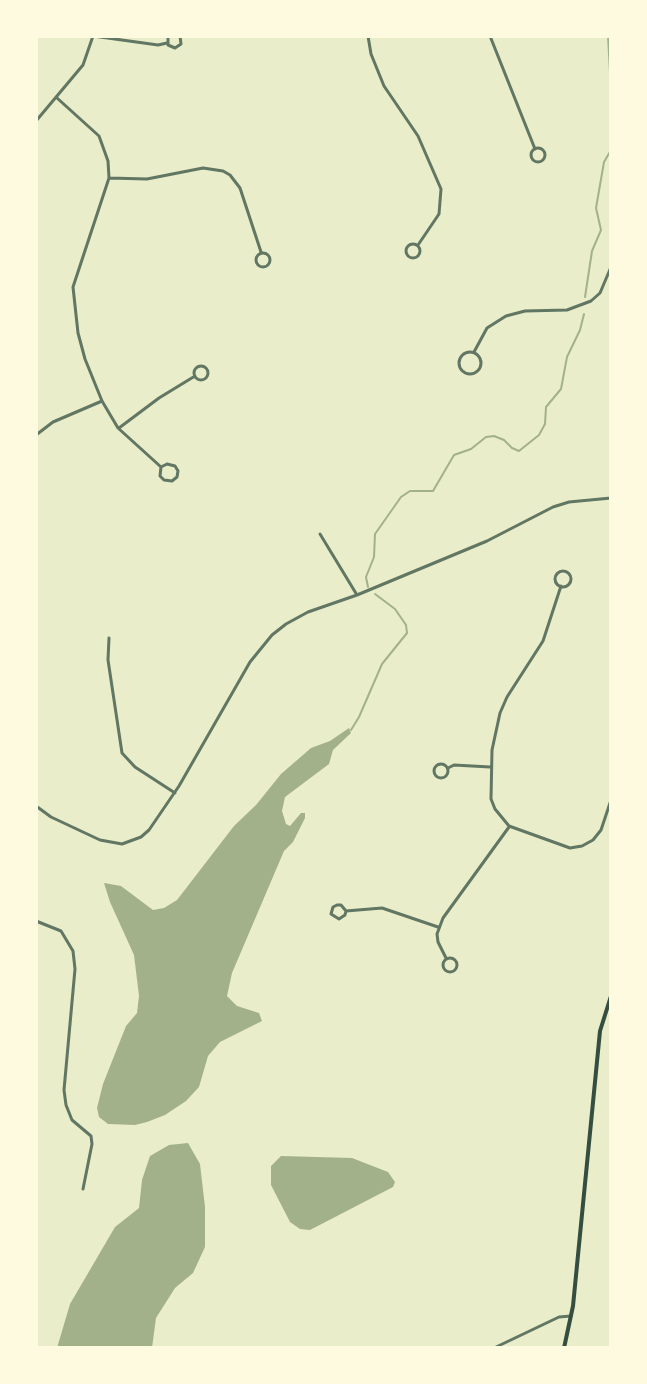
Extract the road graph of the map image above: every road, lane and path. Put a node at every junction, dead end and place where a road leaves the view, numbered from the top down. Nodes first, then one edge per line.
1 (93, 36) edge
2 (168, 36) edge
3 (180, 36) edge
4 (368, 36) edge
5 (490, 36) edge
6 (167, 43) junction
7 (57, 98) junction
8 (36, 121) edge
9 (535, 149) dead end
10 (109, 178) junction
11 (418, 245) dead end
12 (261, 252) dead end
13 (611, 267) edge
14 (474, 352) junction
15 (195, 376) dead end
16 (102, 401) junction
17 (118, 428) junction
18 (36, 435) edge
19 (161, 467) junction
20 (611, 498) edge
21 (320, 534) dead end
22 (561, 586) dead end
23 (357, 595) junction
24 (109, 638) dead end
25 (490, 767) junction
26 (448, 768) dead end
27 (175, 793) junction
28 (611, 800) edge
29 (36, 806) edge
30 (509, 826) junction
31 (346, 911) dead end
32 (36, 921) edge
33 (438, 927) junction
34 (446, 958) dead end
35 (611, 996) edge
36 (83, 1189) dead end
37 (571, 1316) junction
38 (494, 1348) edge
39 (564, 1348) edge

1 - 6 street
1 - 7 street
2 - 6 street
3 - 6 street
4 - 11 street
5 - 9 street
7 - 8 street
7 - 10 street
10 - 12 street
10 - 16 street
13 - 14 street
14 - 14 street
15 - 17 street
16 - 17 street
16 - 18 street
17 - 19 street
19 - 19 street
20 - 23 street
21 - 23 street
22 - 25 street
23 - 27 street
24 - 27 street
25 - 26 street
25 - 30 street
27 - 29 street
28 - 30 street
30 - 33 street
31 - 33 street
32 - 36 street
33 - 34 street
35 - 37 main road
37 - 38 street
37 - 39 main road

